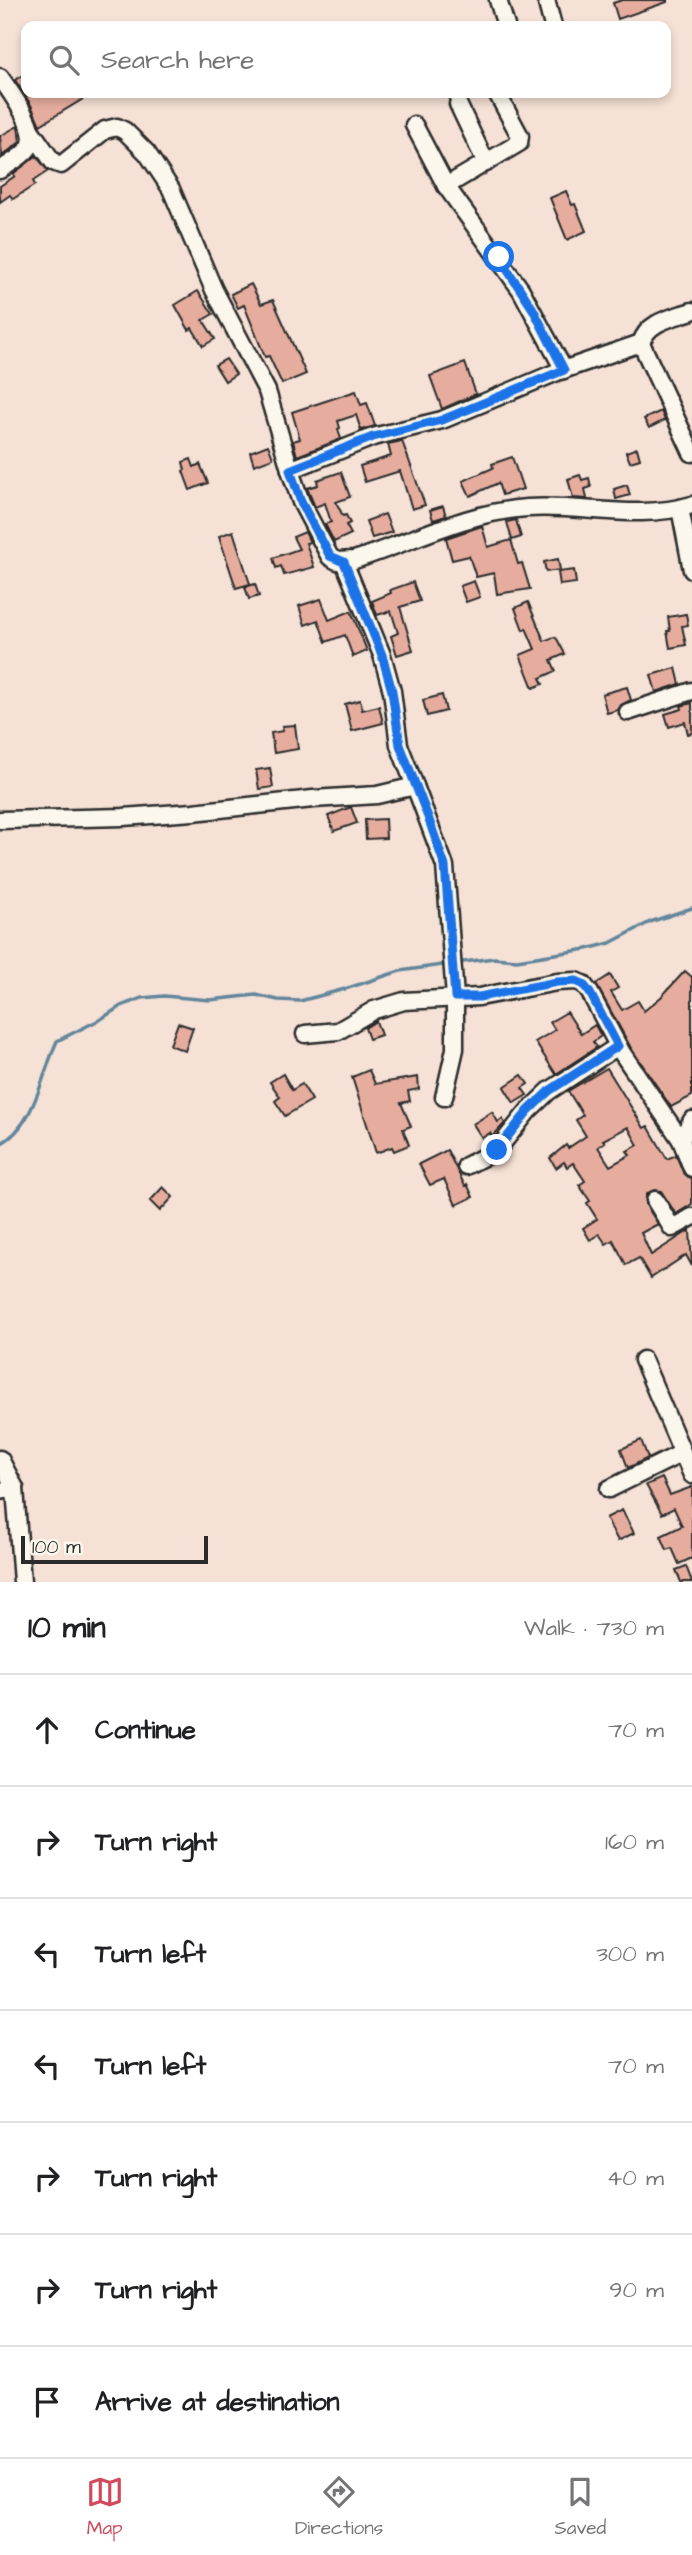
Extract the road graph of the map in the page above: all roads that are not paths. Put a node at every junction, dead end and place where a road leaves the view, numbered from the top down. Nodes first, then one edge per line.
1 (498, 0) edge
2 (546, 0) edge
3 (504, 21) edge
4 (552, 21) edge
5 (0, 78) edge
6 (500, 98) edge
7 (458, 104) dead end
8 (414, 125) dead end
9 (32, 132) junction
10 (486, 163) junction
11 (0, 170) edge
12 (446, 186) junction
13 (692, 312) edge
14 (641, 343) junction
15 (564, 370) junction
16 (692, 453) edge
17 (290, 470) junction
18 (686, 507) edge
19 (344, 562) junction
20 (692, 570) edge
21 (692, 691) edge
22 (628, 712) dead end
23 (415, 786) junction
24 (0, 820) edge
25 (455, 997) junction
26 (305, 1034) dead end
27 (618, 1046) junction
28 (444, 1097) dead end
29 (692, 1120) edge
30 (681, 1140) junction
31 (466, 1166) dead end
32 (692, 1168) edge
33 (655, 1200) dead end
34 (692, 1217) edge
35 (643, 1360) dead end
36 (682, 1453) junction
37 (0, 1459) edge
38 (692, 1475) edge
39 (609, 1489) dead end
40 (7, 1490) edge
41 (22, 1582) edge

1 - 3 street
2 - 4 street
5 - 9 street
6 - 10 street
7 - 10 street
8 - 12 street
9 - 11 street
9 - 17 street
10 - 12 street
12 - 15 street
13 - 14 street
14 - 15 street
14 - 16 street
15 - 17 street
17 - 19 street
18 - 19 street
18 - 20 street
19 - 23 street
21 - 22 street
23 - 24 street
23 - 25 street
25 - 26 street
25 - 27 street
25 - 28 street
27 - 30 street
27 - 31 street
29 - 30 street
30 - 32 street
33 - 34 street
35 - 36 street
36 - 38 street
36 - 39 street
37 - 40 street
40 - 41 street

